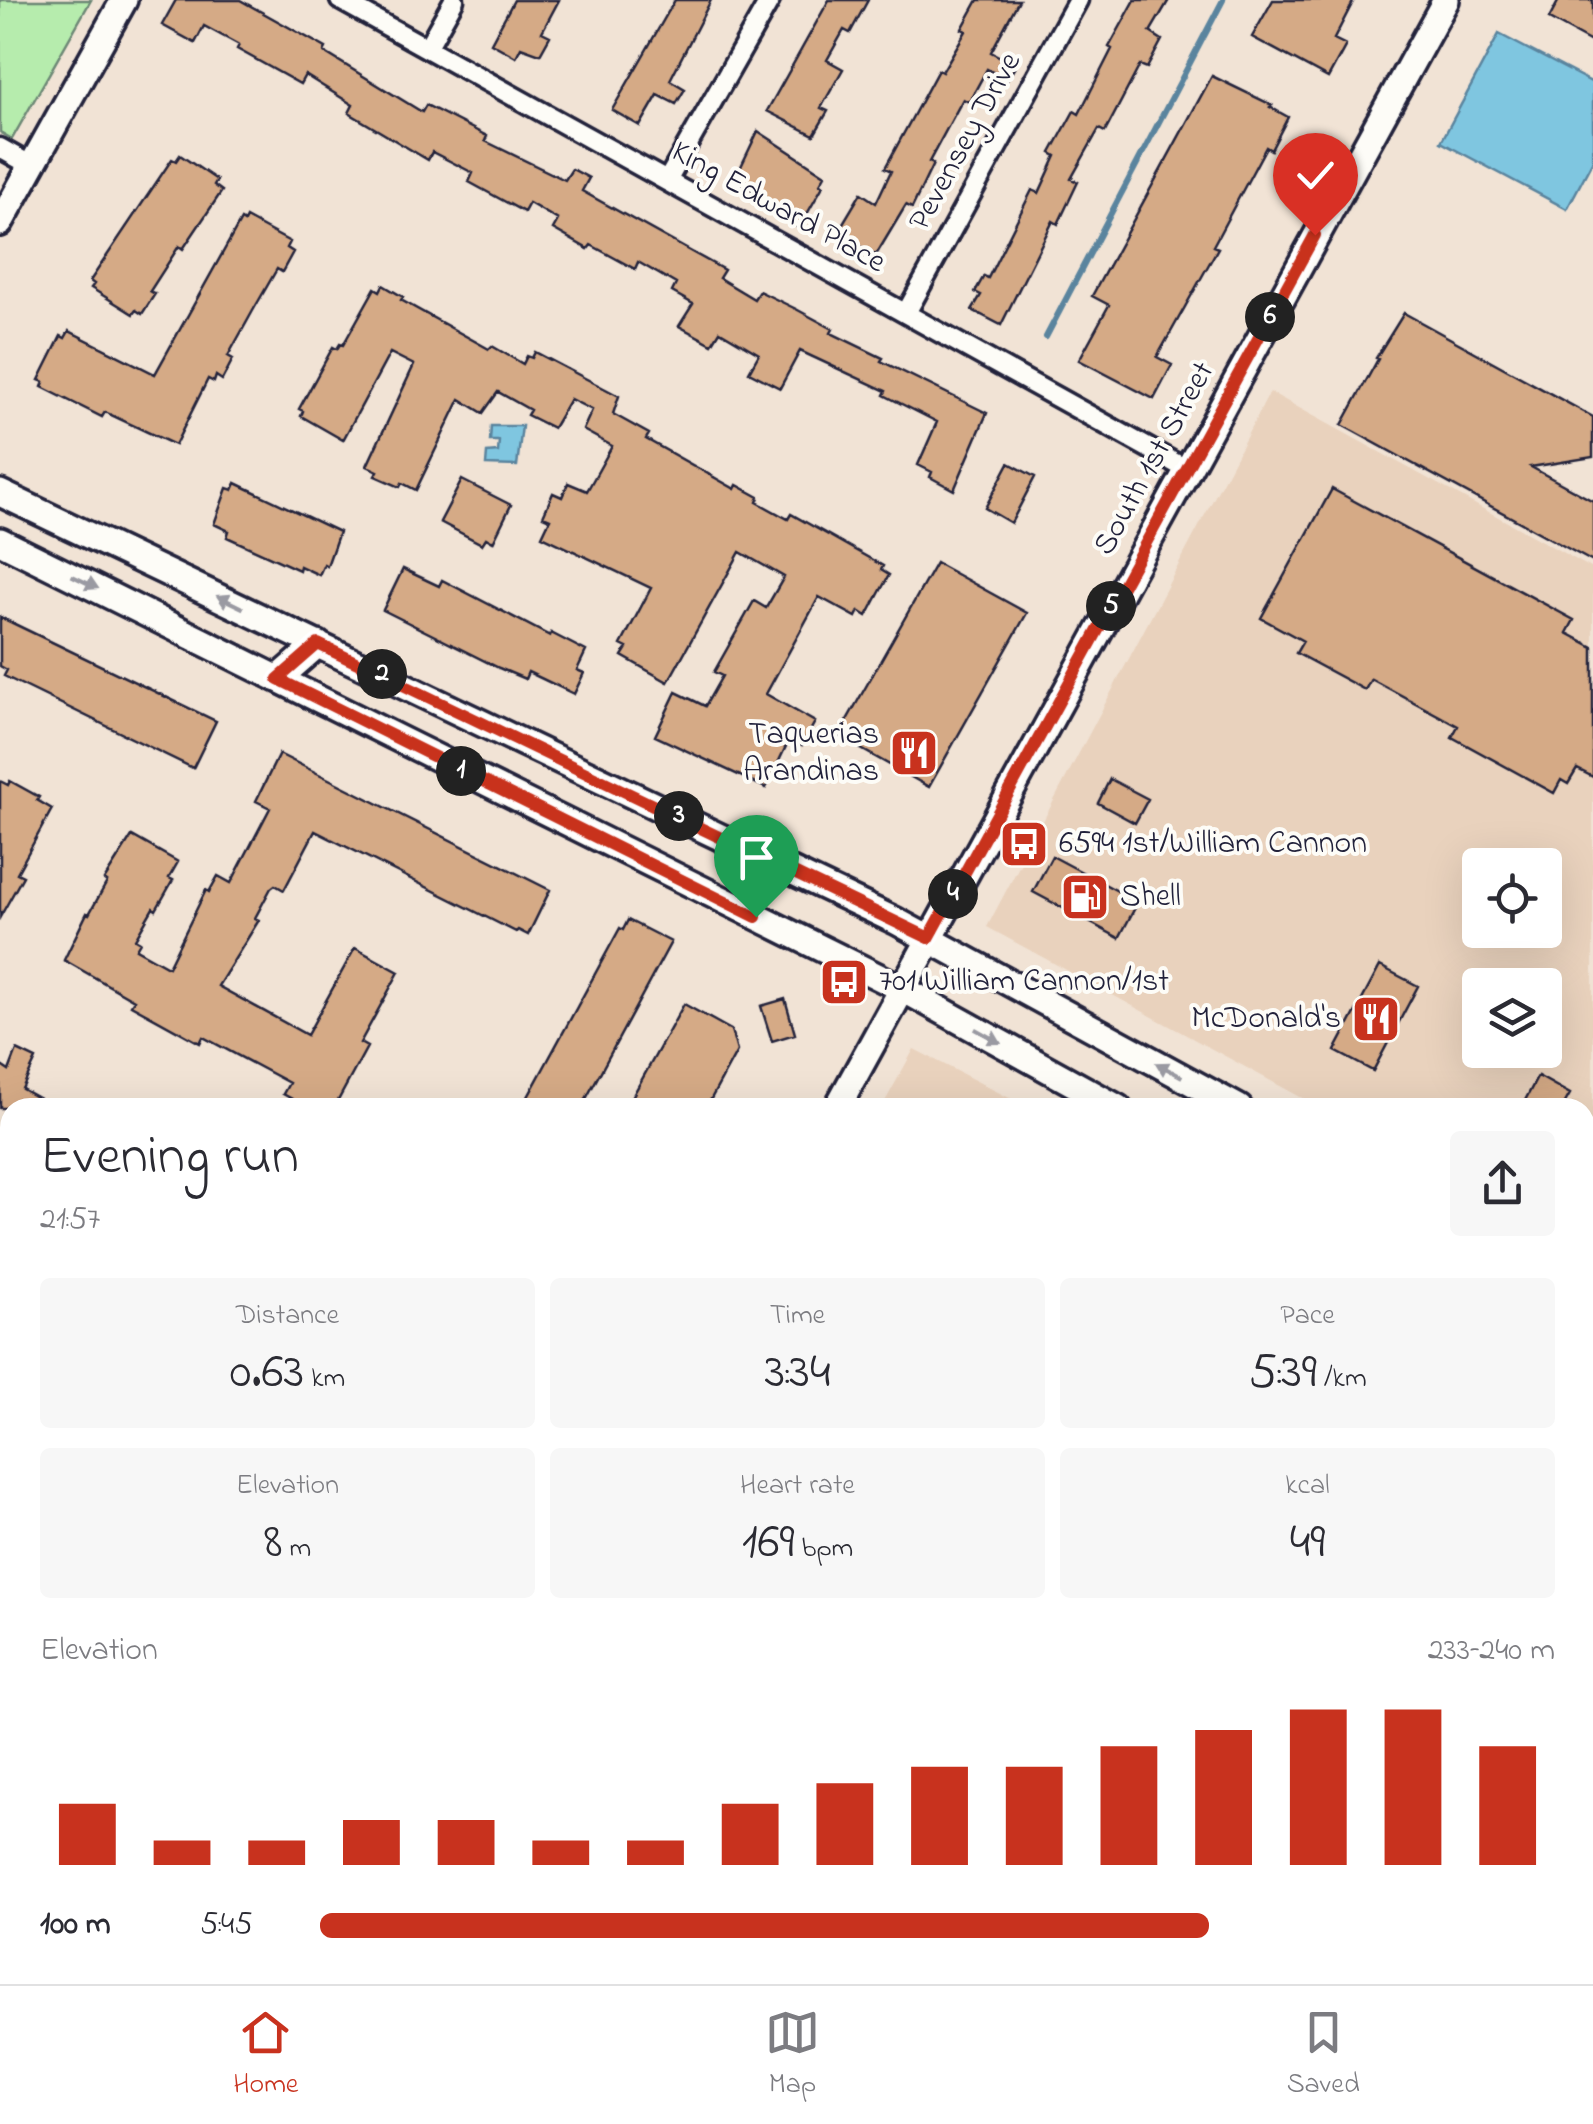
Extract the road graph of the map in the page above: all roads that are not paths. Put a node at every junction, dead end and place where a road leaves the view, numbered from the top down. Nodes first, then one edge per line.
1 (124, 0) edge
2 (340, 0) edge
3 (454, 0) edge
4 (770, 0) edge
5 (1078, 0) edge
6 (1446, 0) edge
7 (427, 48) junction
8 (0, 148) edge
9 (32, 166) junction
10 (667, 181) junction
11 (0, 223) edge
12 (906, 313) junction
13 (1186, 470) junction
14 (0, 492) edge
15 (0, 542) edge
16 (318, 644) junction
17 (278, 679) junction
18 (929, 938) junction
19 (903, 989) junction
20 (842, 1098) edge
21 (1100, 1098) edge
22 (1221, 1098) edge

1 - 9 main road
2 - 7 street, King Edward Place
3 - 7 street
4 - 10 street
5 - 12 street, Pevensey Drive
6 - 13 main road, South 1st Street
7 - 10 street, King Edward Place
8 - 9 street
9 - 11 main road
10 - 12 street, King Edward Place
12 - 13 street, King Edward Place
13 - 18 main road, South 1st Street
16 -> 14 main road
15 -> 17 main road
16 - 17 main road
16 - 18 main road
17 - 19 main road
18 - 19 main road, South 1st Street
22 -> 18 main road
19 - 20 main road, South 1st Street
19 -> 21 main road

